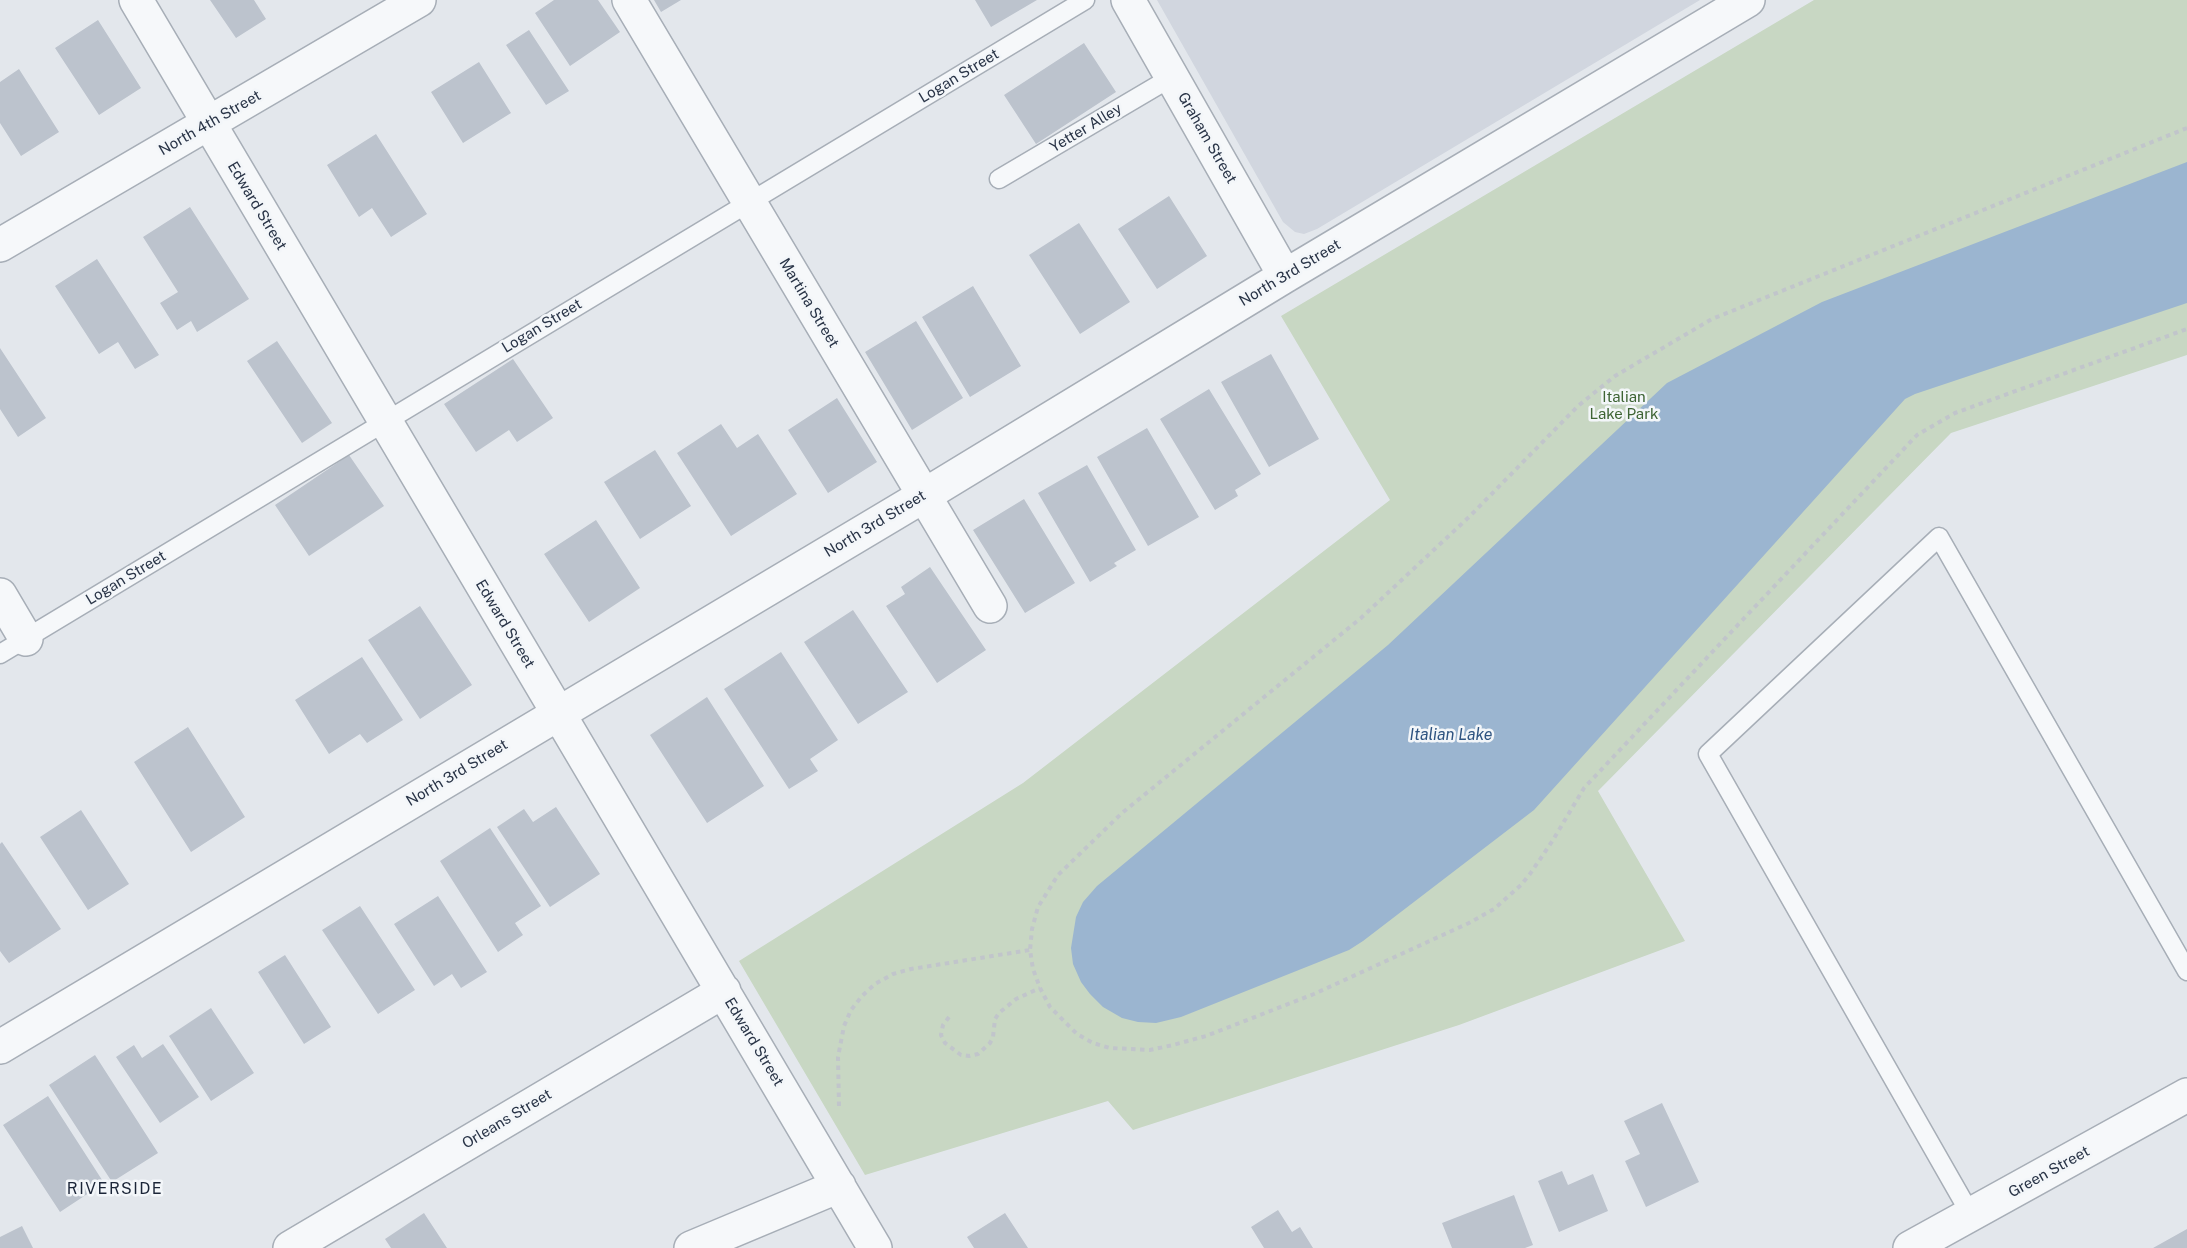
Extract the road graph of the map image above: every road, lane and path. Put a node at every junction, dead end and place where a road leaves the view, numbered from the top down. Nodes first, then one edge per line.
1 (136, 0) edge
2 (419, 0) edge
3 (629, 0) edge
4 (1085, 0) edge
5 (1128, 0) edge
6 (1748, 0) edge
7 (1172, 77) junction
8 (208, 124) junction
9 (2187, 128) edge
10 (999, 179) dead end
11 (748, 202) junction
12 (0, 245) edge
13 (1285, 276) junction
14 (2187, 329) edge
15 (385, 421) junction
16 (924, 495) junction
17 (0, 595) edge
18 (990, 606) dead end
19 (13, 646) edge
20 (558, 713) junction
21 (1030, 950) junction
22 (2187, 971) edge
23 (1040, 988) junction
24 (724, 991) junction
25 (949, 1017) dead end
26 (0, 1047) edge
27 (2187, 1095) edge
28 (839, 1106) dead end
29 (839, 1186) junction
30 (1971, 1215) junction
31 (290, 1248) edge
32 (691, 1248) edge
33 (875, 1248) edge
34 (1910, 1248) edge

1 - 8 street, Edward Street
2 - 8 street, North 4th Street
3 - 11 street, Martina Street
4 - 11 lane, Logan Street
5 - 7 street, Graham Street
6 - 13 street, North 3rd Street
7 - 10 lane, Yetter Alley
7 - 13 street, Graham Street
8 - 12 street, North 4th Street
8 - 15 street, Edward Street
9 - 21 path
11 - 15 lane, Logan Street
11 - 16 street, Martina Street
13 - 16 street, North 3rd Street
14 - 23 path
15 - 19 lane, Logan Street
15 - 20 street, Edward Street
16 - 18 street, Martina Street
16 - 20 street, North 3rd Street
17 - 19 street
20 - 24 street, Edward Street
20 - 26 street, North 3rd Street
21 - 23 path
21 - 28 path
22 - 30 lane
23 - 25 path
24 - 29 street, Edward Street
24 - 31 street, Orleans Street
27 - 30 street, Green Street
29 - 32 street
29 - 33 street, Edward Street
30 - 34 street, Green Street

